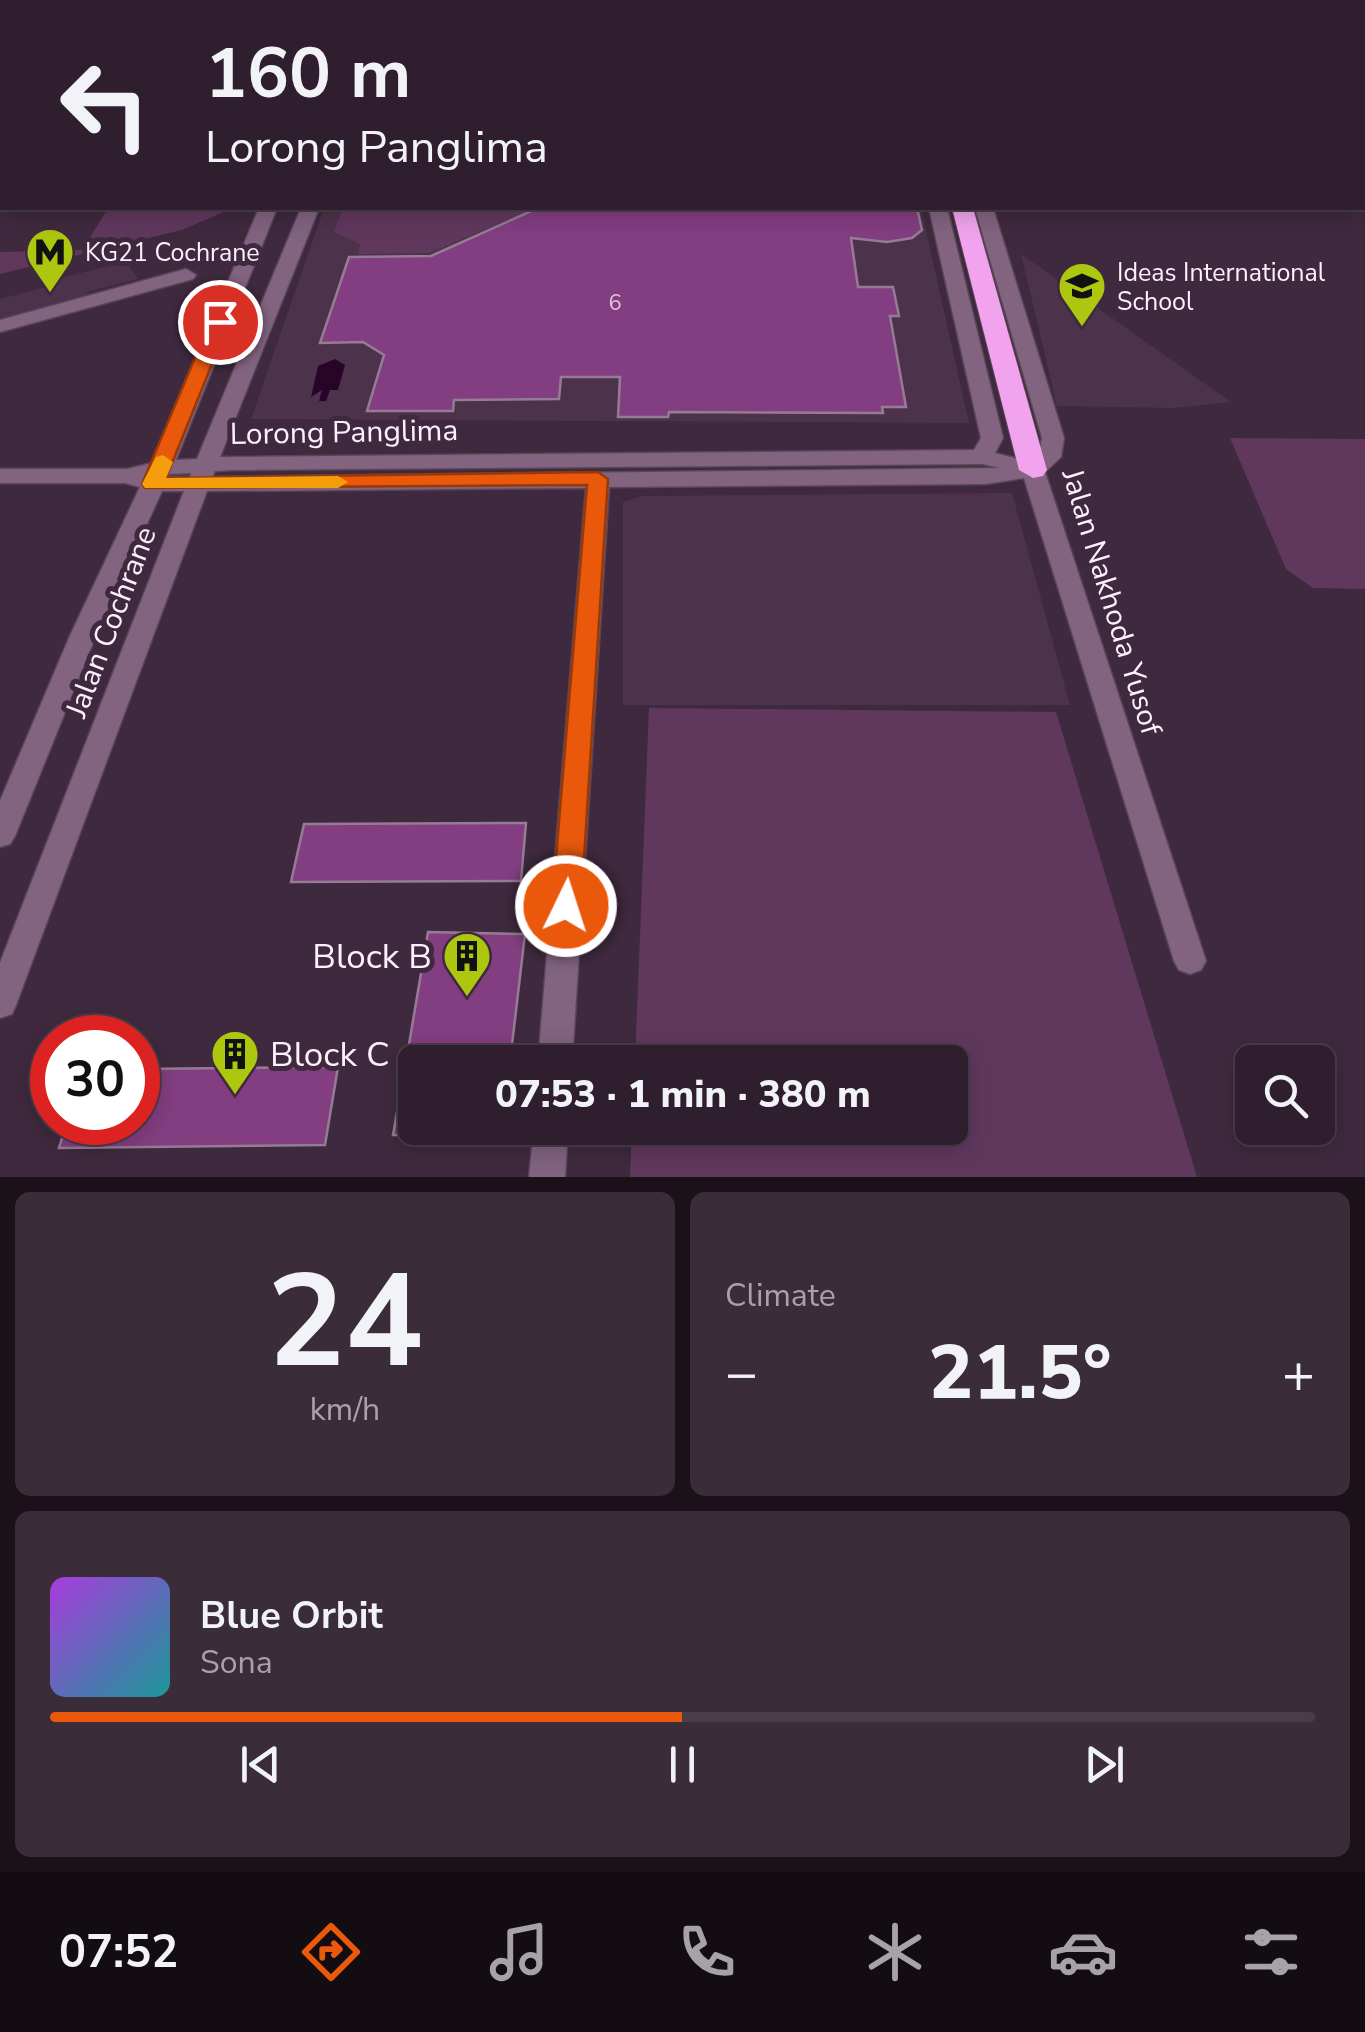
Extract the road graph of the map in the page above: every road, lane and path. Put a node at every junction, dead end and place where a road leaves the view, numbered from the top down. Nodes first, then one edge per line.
1 (267, 210) edge
2 (309, 210) edge
3 (938, 210) edge
4 (963, 210) edge
5 (985, 210) edge
6 (186, 276) dead end
7 (0, 326) edge
8 (985, 453) junction
9 (1033, 470) junction
10 (202, 474) junction
11 (0, 476) edge
12 (146, 476) junction
13 (598, 479) junction
14 (0, 836) edge
15 (1190, 961) dead end
16 (0, 1005) edge
17 (557, 1045) edge
18 (550, 1145) edge
19 (547, 1177) edge

1 - 12 street, Jalan Cochrane
2 - 10 street, Jalan Cochrane
3 - 8 street
4 - 9 highway
5 - 9 street, Jalan Nakhoda Yusof
6 - 7 street
8 - 9 street, Lorong Panglima
8 - 10 street, Lorong Panglima
9 - 13 street, Lorong Panglima
9 - 15 street, Jalan Nakhoda Yusof
10 - 12 street, Lorong Panglima
10 - 13 street, Lorong Panglima
10 - 16 street, Jalan Cochrane
11 - 12 street, Lorong Panglima
12 - 14 street, Jalan Cochrane
13 - 17 street
18 - 19 street

